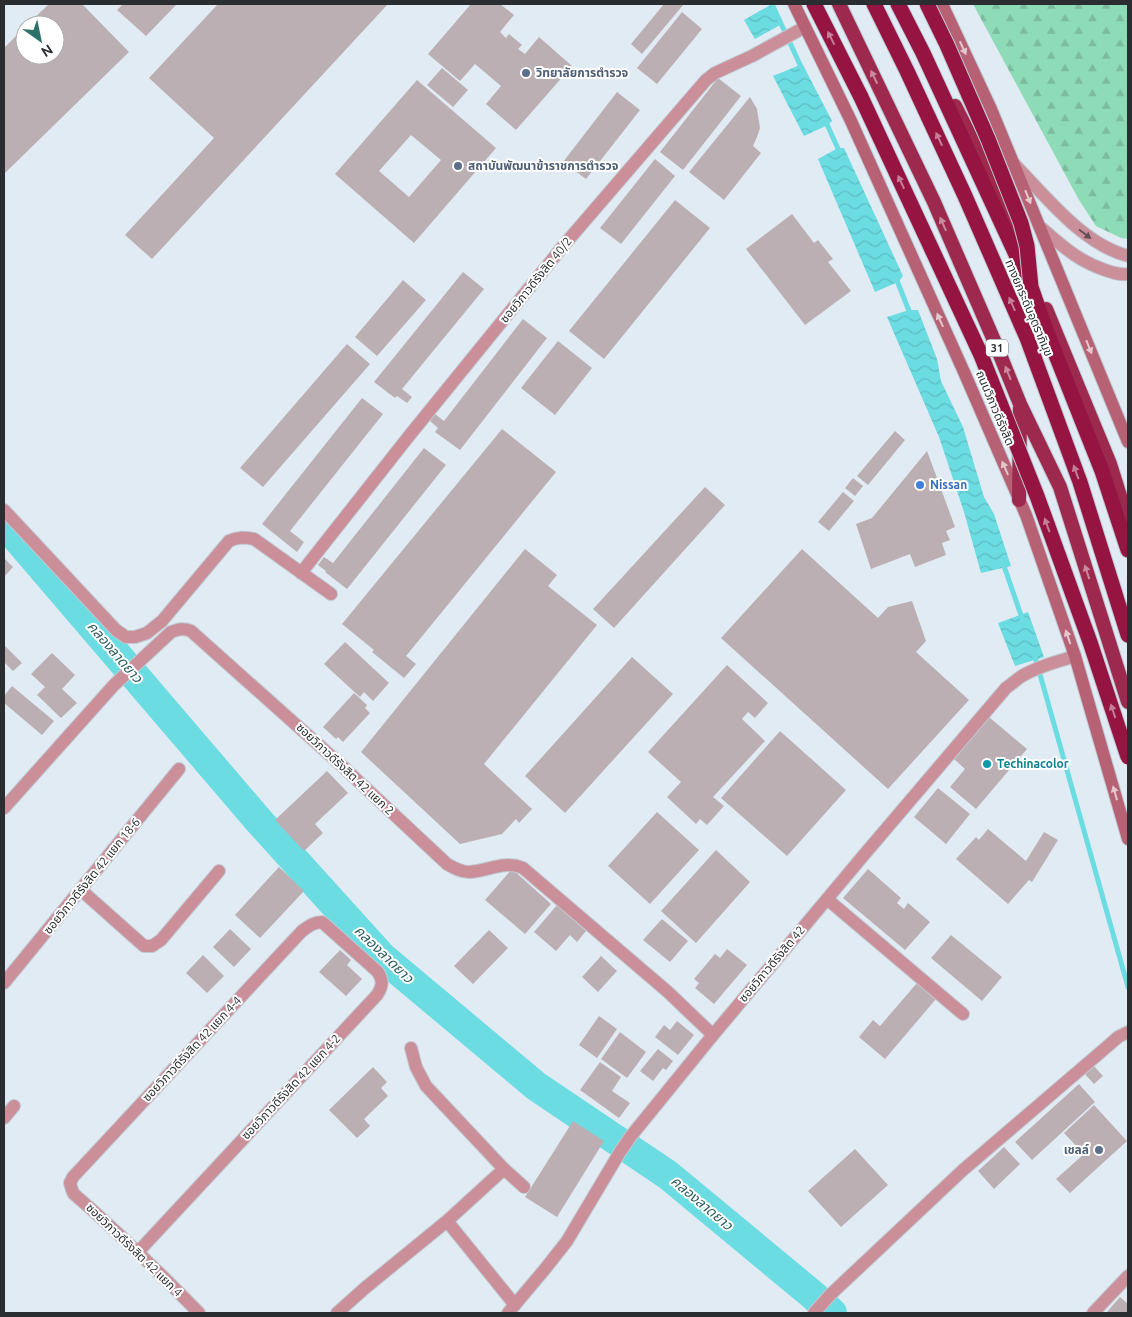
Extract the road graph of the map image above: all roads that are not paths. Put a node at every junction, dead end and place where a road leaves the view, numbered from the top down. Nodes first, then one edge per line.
1 (794, 4) edge
2 (814, 4) edge
3 (839, 4) edge
4 (874, 4) edge
5 (900, 4) edge
6 (927, 4) edge
7 (942, 4) edge
8 (805, 27) junction
9 (1014, 163) junction
10 (1040, 227) junction
11 (1128, 256) edge
12 (1128, 274) edge
13 (1031, 287) junction
14 (1020, 404) junction
15 (1128, 442) edge
16 (1019, 500) junction
17 (4, 510) edge
18 (1128, 521) edge
19 (1128, 550) edge
20 (301, 573) junction
21 (330, 594) dead end
22 (1128, 635) edge
23 (1075, 656) junction
24 (1128, 702) edge
25 (1128, 757) edge
26 (179, 769) dead end
27 (4, 808) edge
28 (1128, 840) edge
29 (219, 871) dead end
30 (80, 890) junction
31 (828, 898) junction
32 (322, 922) joint
33 (4, 983) edge
34 (963, 1014) dead end
35 (1128, 1032) edge
36 (713, 1035) junction
37 (411, 1048) dead end
38 (14, 1106) dead end
39 (4, 1118) edge
40 (504, 1169) junction
41 (70, 1186) joint
42 (524, 1187) dead end
43 (447, 1221) junction
44 (138, 1252) junction
45 (1128, 1276) edge
46 (511, 1309) edge
47 (199, 1313) edge
48 (337, 1313) edge
49 (814, 1313) edge
50 (1093, 1313) edge

1 - 8 main road, ถนนวิภาวดีรังสิต
25 -> 2 highway, bridge
14 -> 3 highway, ถนนวิภาวดีรังสิต / 31
22 -> 4 highway, ทางยกระดับอุตราภิมุข / 31
5 - 13 highway, ทางยกระดับอุตราภิมุข
5 - 18 highway
6 - 13 highway, bridge
7 -> 9 main road
16 -> 8 main road, ถนนวิภาวดีรังสิต
8 - 20 street, ซอยวิภาวดีรังสิต 40/2
9 -> 10 main road
9 -> 11 street
10 - 12 street
10 -> 15 main road
13 - 19 highway, ทางยกระดับอุตราภิมุข
14 - 16 highway
24 -> 14 highway, ถนนวิภาวดีรังสิต / 31
23 -> 16 main road, ถนนวิภาวดีรังสิต
17 - 20 street
20 - 21 street
28 -> 23 main road, ถนนวิภาวดีรังสิต
23 - 31 street, ซอยวิภาวดีรังสิต 42
26 - 30 street, ซอยวิภาวดีรังสิต 42 แยก 18-6
27 - 36 street, ซอยวิภาวดีรังสิต 42 แยก 2
29 - 30 street
30 - 33 street, ซอยวิภาวดีรังสิต 42 แยก 18-6
31 - 34 street
31 - 36 street, ซอยวิภาวดีรังสิต 42
32 - 41 street, ซอยวิภาวดีรังสิต 42 แยก 4-4
32 - 44 street, ซอยวิภาวดีรังสิต 42 แยก 4-2
35 - 49 street
36 - 46 street, ซอยวิภาวดีรังสิต 42
37 - 40 street
38 - 39 street
40 - 42 street
40 - 43 street
41 - 44 street, ซอยวิภาวดีรังสิต 42 แยก 4
43 - 46 street
43 - 48 street
44 - 47 street, ซอยวิภาวดีรังสิต 42 แยก 4
45 - 50 street

